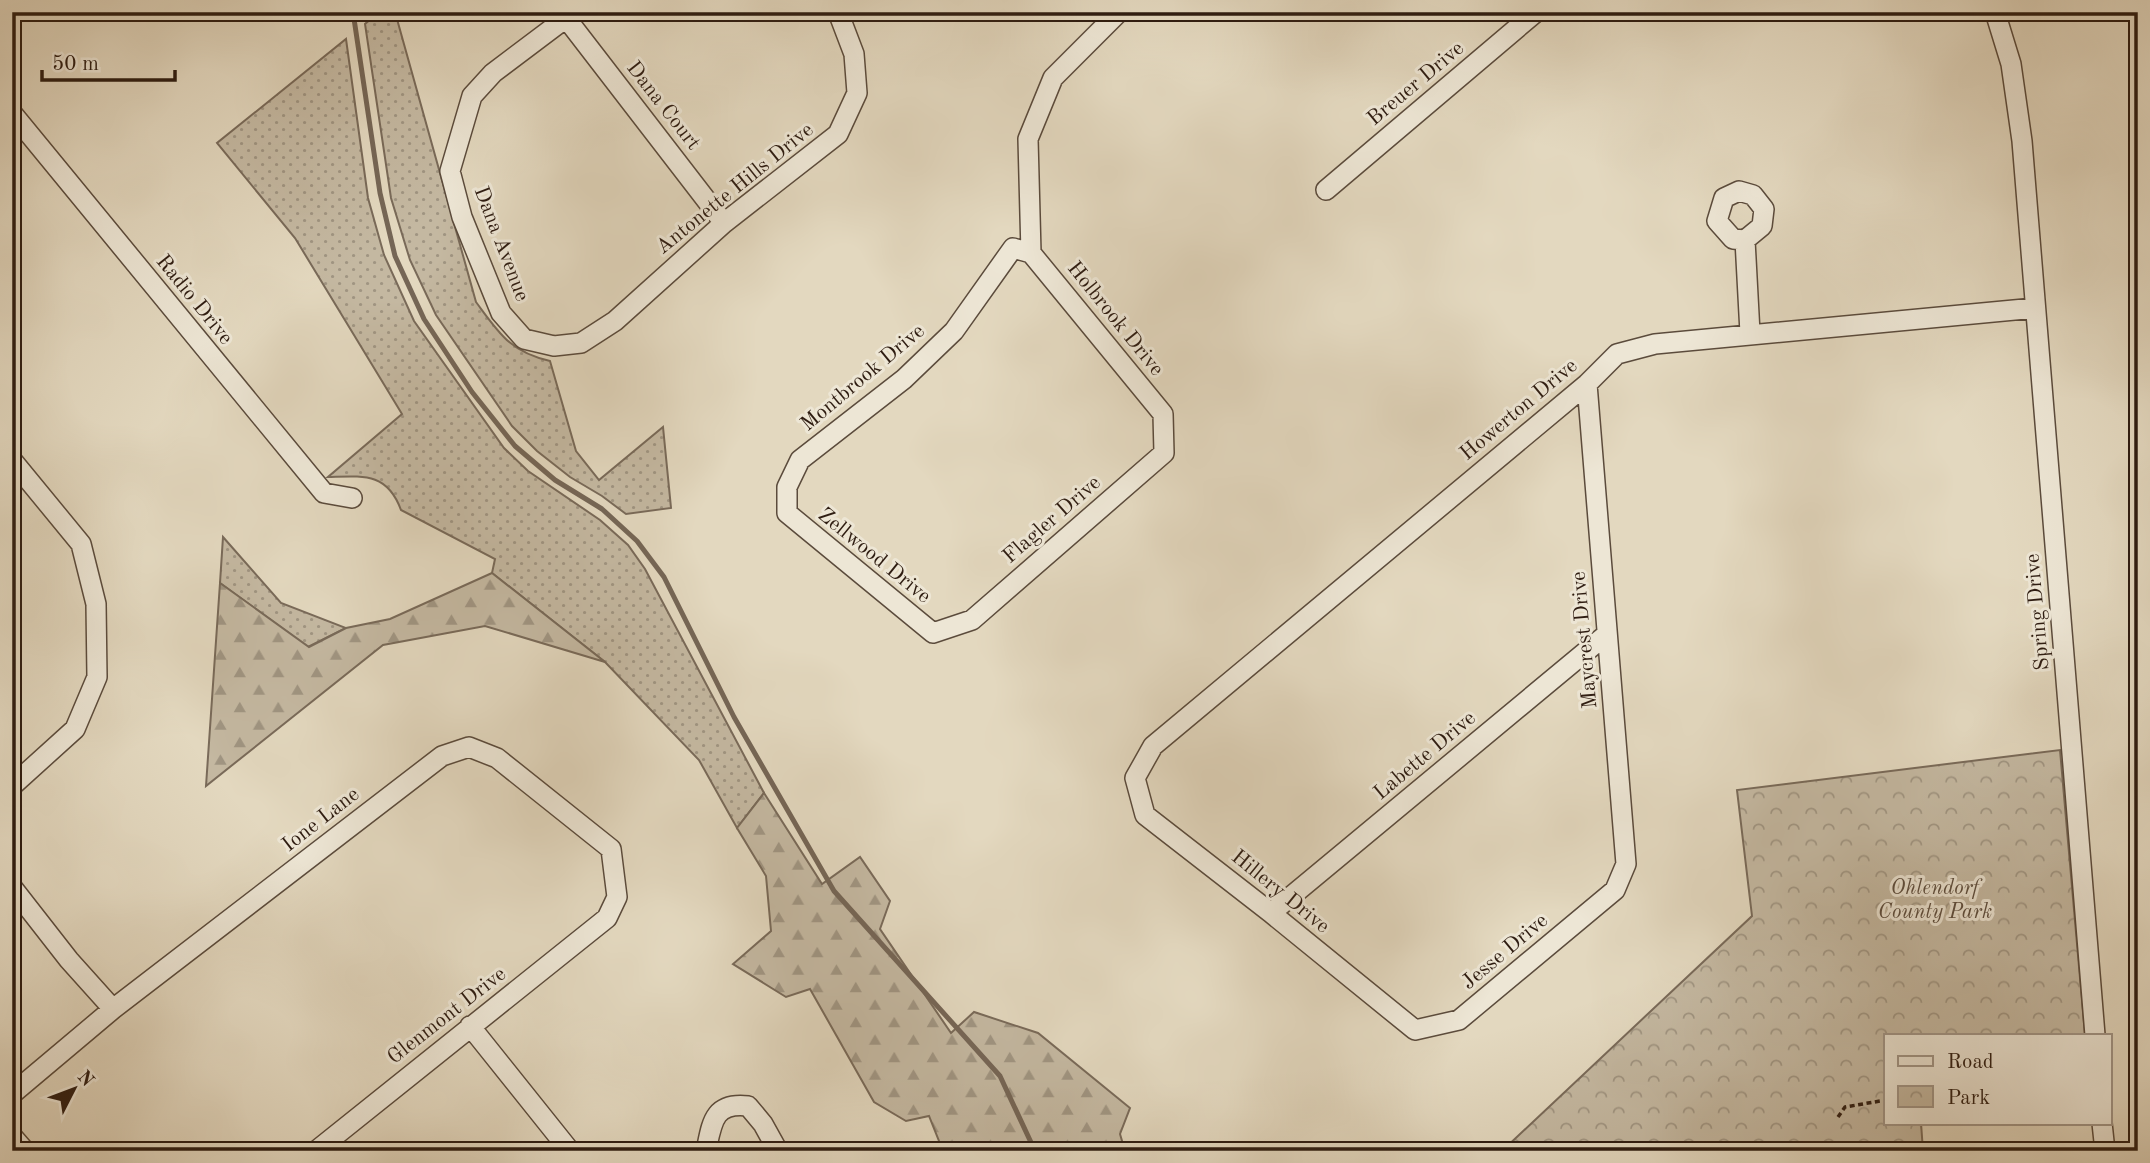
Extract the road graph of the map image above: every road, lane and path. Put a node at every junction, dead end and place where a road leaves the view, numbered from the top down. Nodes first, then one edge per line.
1 (838, 12) edge
2 (1119, 12) edge
3 (1535, 12) edge
4 (1995, 12) edge
5 (570, 15) edge
6 (12, 113) edge
7 (1326, 190) dead end
8 (724, 223) junction
9 (1745, 240) dead end
10 (1031, 253) junction
11 (2035, 308) junction
12 (1750, 333) junction
13 (554, 346) joint
14 (1587, 384) junction
15 (1163, 414) joint
16 (12, 460) edge
17 (352, 498) dead end
18 (787, 513) joint
19 (933, 633) joint
20 (1607, 634) junction
21 (1135, 778) joint
22 (12, 786) edge
23 (12, 887) edge
24 (1615, 890) joint
25 (1271, 913) junction
26 (607, 918) joint
27 (113, 1009) junction
28 (470, 1026) junction
29 (1415, 1030) joint
30 (2095, 1034) edge
31 (12, 1094) edge
32 (1884, 1100) edge
33 (1838, 1117) dead end
34 (2102, 1124) edge
35 (12, 1136) edge
36 (25, 1151) edge
37 (316, 1151) edge
38 (570, 1151) edge
39 (706, 1151) edge
40 (778, 1151) edge
41 (2105, 1151) edge

1 - 8 street, Antonette Hills Drive
2 - 10 street
3 - 7 street, Breuer Drive
4 - 11 street, Spring Drive
5 - 8 street, Dana Court
5 - 13 street, Dana Avenue
6 - 17 street, Radio Drive
8 - 13 street, Antonette Hills Drive
9 - 12 street
10 - 15 street, Holbrook Drive
10 - 18 street, Montbrook Drive
11 - 12 street, Howerton Drive
11 - 30 street, Spring Drive
12 - 14 street, Howerton Drive
14 - 20 street, Maycrest Drive
14 - 21 street, Howerton Drive
15 - 19 street, Flagler Drive
16 - 22 street
18 - 19 street, Zellwood Drive
20 - 24 street, Maycrest Drive
20 - 25 street, Labette Drive
21 - 25 street, Hillery Drive
23 - 27 street
24 - 29 street, Jesse Drive
25 - 29 street, Hillery Drive
26 - 27 street, Ione Lane
26 - 28 street, Glenmont Drive
27 - 31 street, Ione Lane
28 - 37 street, Glenmont Drive
28 - 38 street
32 - 33 path
34 - 41 street
35 - 36 street
39 - 40 street

